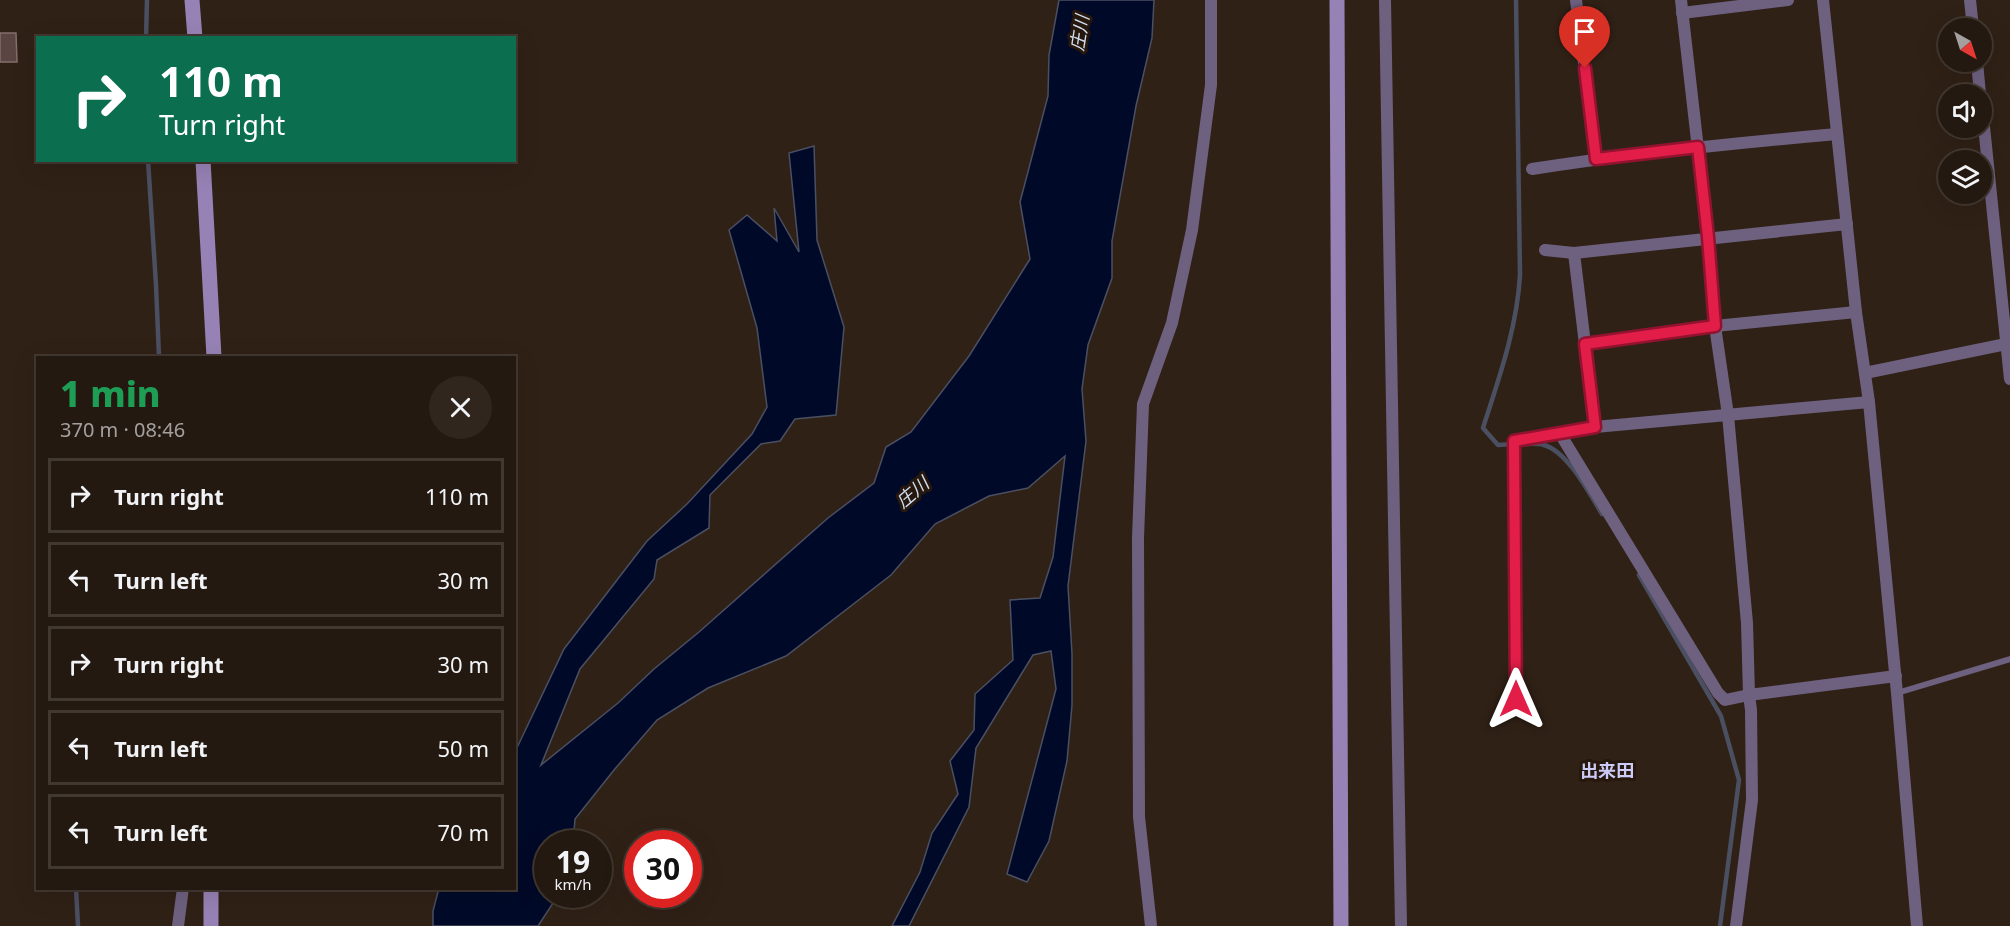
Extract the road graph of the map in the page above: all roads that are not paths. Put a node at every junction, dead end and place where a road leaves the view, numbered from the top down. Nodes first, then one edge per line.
1 (192, 0) edge
2 (1211, 0) edge
3 (1337, 0) edge
4 (1385, 0) edge
5 (1576, 0) edge
6 (1680, 0) edge
7 (1788, 0) edge
8 (1823, 0) edge
9 (1970, 0) edge
10 (1682, 13) junction
11 (1972, 18) edge
12 (195, 36) edge
13 (1837, 134) junction
14 (1986, 138) edge
15 (1698, 147) junction
16 (1596, 159) junction
17 (203, 162) edge
18 (1532, 169) dead end
19 (1847, 224) junction
20 (1708, 237) junction
21 (1545, 250) dead end
22 (1574, 253) junction
23 (2006, 288) edge
24 (1856, 312) junction
25 (1715, 326) junction
26 (1585, 344) junction
27 (2006, 344) junction
28 (214, 356) edge
29 (1865, 373) junction
30 (2010, 379) edge
31 (1869, 402) junction
32 (1728, 415) junction
33 (1595, 427) junction
34 (1559, 432) junction
35 (2010, 659) edge
36 (1896, 676) junction
37 (1897, 693) junction
38 (1749, 695) junction
39 (1516, 699) dead end
40 (183, 890) edge
41 (211, 890) edge
42 (178, 926) edge
43 (211, 926) edge
44 (1151, 926) edge
45 (1341, 926) edge
46 (1401, 926) edge
47 (1736, 926) edge
48 (1917, 926) edge

1 - 12 street
2 - 44 street
3 - 45 street
4 - 46 street
5 - 16 street
6 - 10 street
7 - 10 street
8 - 13 street
9 - 11 street
10 - 15 street
13 - 15 street
13 - 19 street
14 - 23 street
15 - 16 street
15 - 20 street
16 - 18 street
17 - 28 street
19 - 20 street
19 - 24 street
20 - 22 street
20 - 25 street
21 - 22 street
22 - 26 street
23 - 27 street
24 - 25 street
24 - 29 street
25 - 26 street
25 - 32 street
26 - 33 street
27 - 29 street
27 - 30 street
29 - 31 street
31 - 32 street
31 - 36 street
32 - 33 street
32 - 38 street
33 - 34 street
34 - 38 street
34 - 39 street
35 - 37 lane
36 - 37 street
36 - 38 street
37 - 48 street
38 - 47 street
40 - 42 street
41 - 43 street

